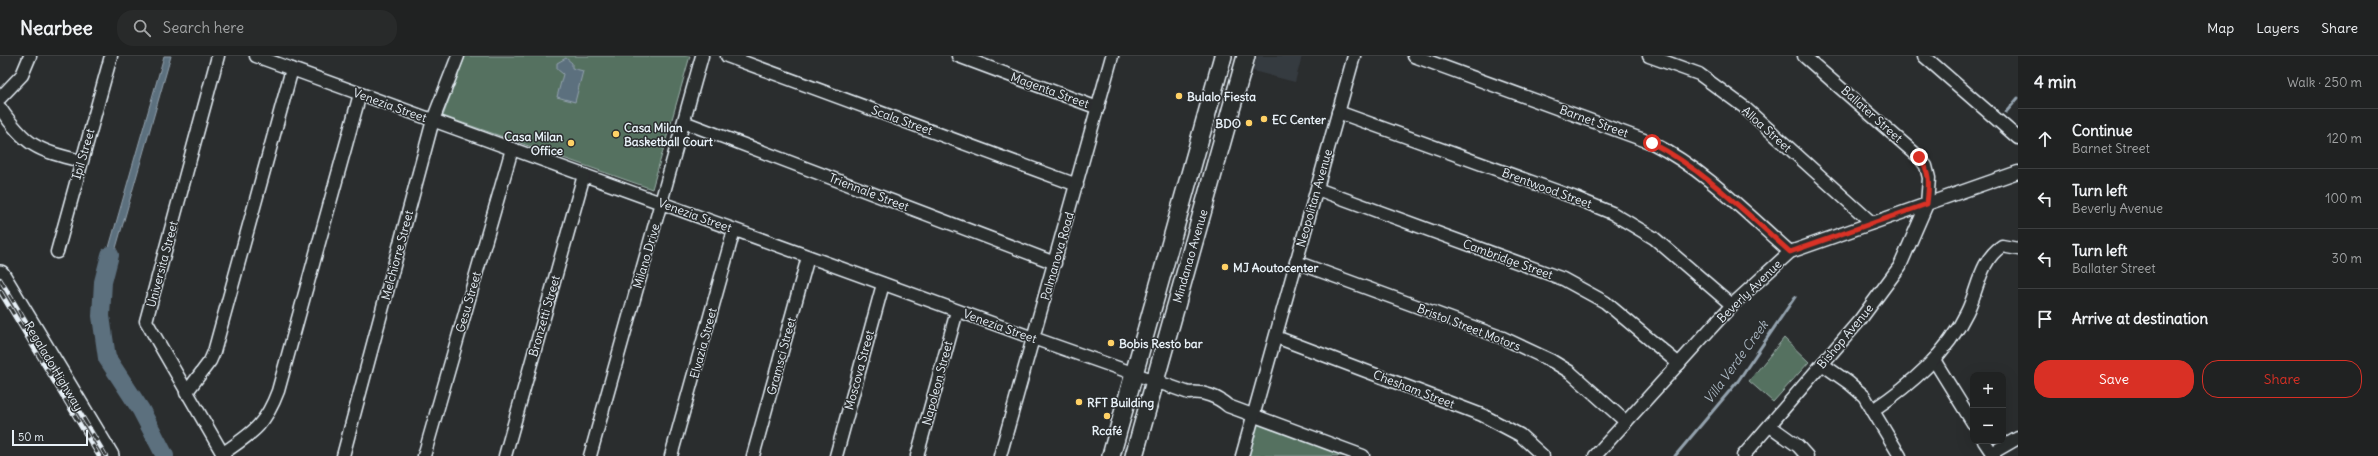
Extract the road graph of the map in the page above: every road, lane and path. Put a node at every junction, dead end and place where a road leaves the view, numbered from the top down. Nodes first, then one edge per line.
1 (30, 56) edge
2 (111, 56) edge
3 (218, 56) edge
4 (256, 56) edge
5 (458, 56) edge
6 (702, 56) edge
7 (727, 56) edge
8 (958, 56) edge
9 (1112, 56) edge
10 (1223, 56) edge
11 (1246, 56) edge
12 (1354, 56) edge
13 (1414, 56) edge
14 (1649, 56) edge
15 (1804, 56) edge
16 (1924, 56) edge
17 (292, 69) junction
18 (360, 94) junction
19 (0, 98) edge
20 (0, 108) edge
21 (1098, 108) junction
22 (1338, 112) junction
23 (433, 120) junction
24 (684, 122) junction
25 (2018, 138) edge
26 (512, 149) junction
27 (81, 160) junction
28 (2018, 172) edge
29 (584, 175) junction
30 (1077, 185) junction
31 (1317, 189) junction
32 (661, 203) junction
33 (1927, 204) junction
34 (1872, 223) junction
35 (734, 230) junction
36 (2018, 249) edge
37 (57, 252) dead end
38 (1790, 252) junction
39 (808, 257) junction
40 (1296, 262) junction
41 (1055, 263) junction
42 (0, 275) edge
43 (883, 284) junction
44 (0, 296) edge
45 (1732, 305) junction
46 (957, 311) junction
47 (1276, 337) junction
48 (1033, 338) junction
49 (1934, 360) junction
50 (1679, 364) junction
51 (1822, 364) junction
52 (1134, 374) junction
53 (1155, 381) junction
54 (186, 392) junction
55 (1873, 410) junction
56 (1254, 415) junction
57 (1970, 418) edge
58 (1626, 422) junction
59 (1770, 426) junction
60 (2018, 438) edge
61 (1986, 444) edge
62 (1993, 454) edge
63 (223, 455) edge
64 (96, 456) edge
65 (109, 456) edge
66 (343, 456) edge
67 (424, 456) edge
68 (505, 456) edge
69 (590, 456) edge
70 (671, 456) edge
71 (753, 456) edge
72 (836, 456) edge
73 (917, 456) edge
74 (1000, 456) edge
75 (1111, 456) edge
76 (1134, 456) edge
77 (1242, 456) edge
78 (1363, 456) edge
79 (1543, 456) edge
80 (1595, 456) edge
81 (1743, 456) edge
82 (1807, 456) edge
83 (1900, 456) edge

1 - 19 street
2 - 27 street, Ipil Street
3 - 54 street, Universita Street
4 - 17 street, Venezia Street
5 - 23 street, Melchiorre Street
6 - 24 street, Milano Drive
7 - 30 street, Scala Street
8 - 21 street, Magenta Street
9 - 21 street, Palmanova Road
10 - 52 main road, Mindanao Avenue
11 - 53 main road, Mindanao Avenue
12 - 22 street, Neopolitan Avenue
13 - 38 street, Barnet Street
14 - 34 street, Alloa Street
15 - 33 street, Ballater Street
16 - 25 street
17 - 18 street, Venezia Street
17 - 54 street
18 - 23 street, Venezia Street
18 - 63 street
20 - 27 street
21 - 30 street, Palmanova Road
22 - 31 street, Neopolitan Avenue
22 - 45 street, Brentwood Street
23 - 26 street, Venezia Street
23 - 66 street, Melchiorre Street
24 - 32 street, Milano Drive
24 - 41 street, Triennale Street
26 - 29 street, Venezia Street
26 - 67 street, Gesu Street
27 - 37 street, Ipil Street
28 - 33 street, Beverly Avenue
29 - 32 street, Venezia Street
29 - 68 street, Bronzetti Street
30 - 41 street, Palmanova Road
31 - 40 street, Neopolitan Avenue
31 - 50 street, Cambridge Street
32 - 35 street, Venezia Street
32 - 69 street, Milano Drive
33 - 34 street, Beverly Avenue
33 - 51 street, Bishop Avenue
34 - 38 street, Beverly Avenue
35 - 39 street, Venezia Street
35 - 70 street, Elvazia Street
36 - 49 street
38 - 45 street, Beverly Avenue
39 - 43 street, Venezia Street
39 - 71 street, Gramsci Street
40 - 47 street, Neopolitan Avenue
40 - 58 street, Bristol Street Motors
41 - 48 street, Palmanova Road
42 - 65 main road, Regalado Highway
43 - 46 street, Venezia Street
43 - 72 street, Moscova Street
44 - 64 main road, Regalado Highway
45 - 50 street, Beverly Avenue
46 - 48 street, Venezia Street
46 - 73 street, Napoleon Street
47 - 56 street, Neopolitan Avenue
47 - 79 street, Chesham Street
48 - 52 street, Venezia Street
48 - 74 street, Palmanova Road
49 - 55 street
49 - 57 street
50 - 58 street, Beverly Avenue
51 - 55 street
51 - 59 street, Bishop Avenue
52 - 53 street, Venezia Street
52 - 75 main road, Mindanao Avenue
53 - 56 street, Venezia Street
53 - 76 main road, Mindanao Avenue
54 - 63 street, Universita Street
55 - 83 street
56 - 77 street, Neopolitan Avenue
56 - 78 street, Venezia Street
58 - 80 street, Beverly Avenue
59 - 81 street, Bishop Avenue
59 - 82 street
60 - 62 street
61 - 62 street

